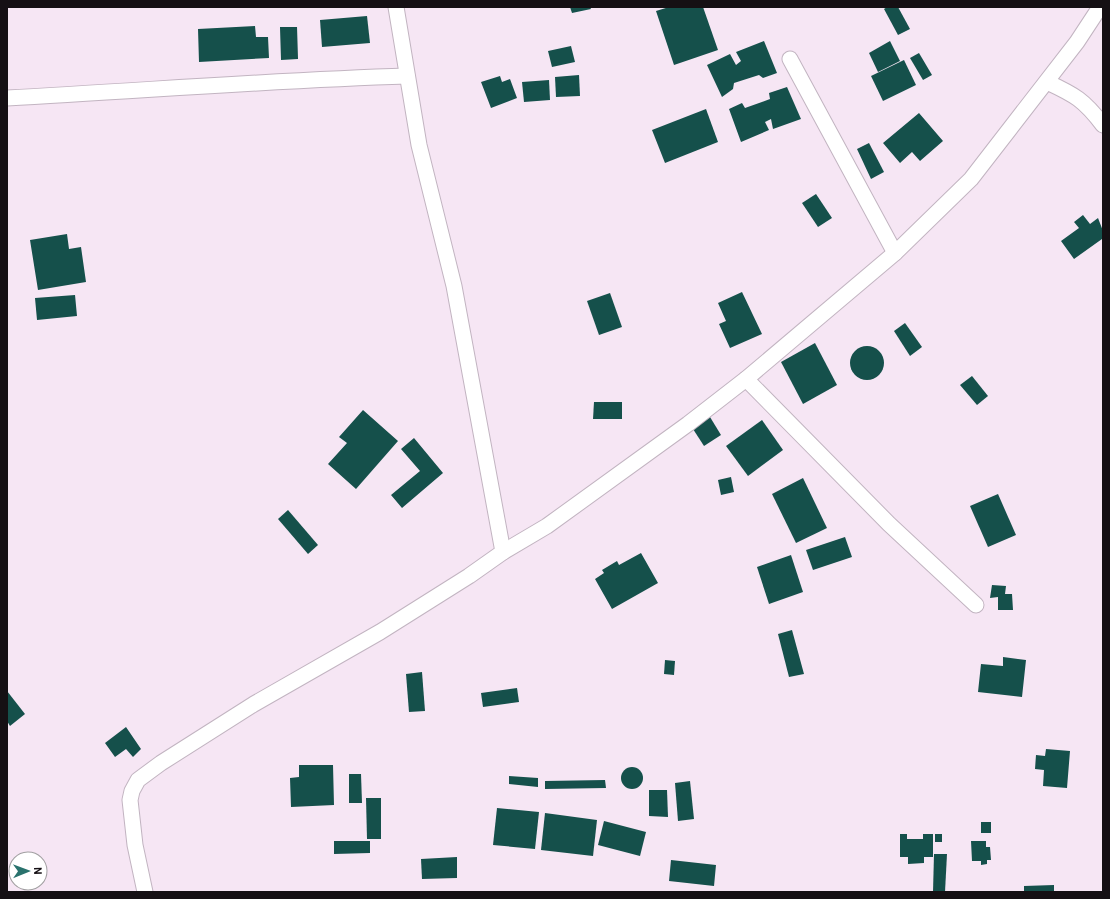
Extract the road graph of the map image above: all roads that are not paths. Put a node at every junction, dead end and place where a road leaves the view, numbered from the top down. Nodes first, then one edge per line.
1 (396, 7) edge
2 (1100, 7) edge
3 (790, 59) dead end
4 (407, 76) junction
5 (1047, 82) junction
6 (7, 98) edge
7 (1103, 125) edge
8 (895, 253) junction
9 (746, 379) junction
10 (502, 552) junction
11 (976, 605) dead end
12 (145, 892) edge

1 - 4 street
2 - 5 street
3 - 8 street
4 - 6 street
4 - 10 street
5 - 7 street
5 - 8 street
8 - 9 street
9 - 10 street
9 - 11 street
10 - 12 street

